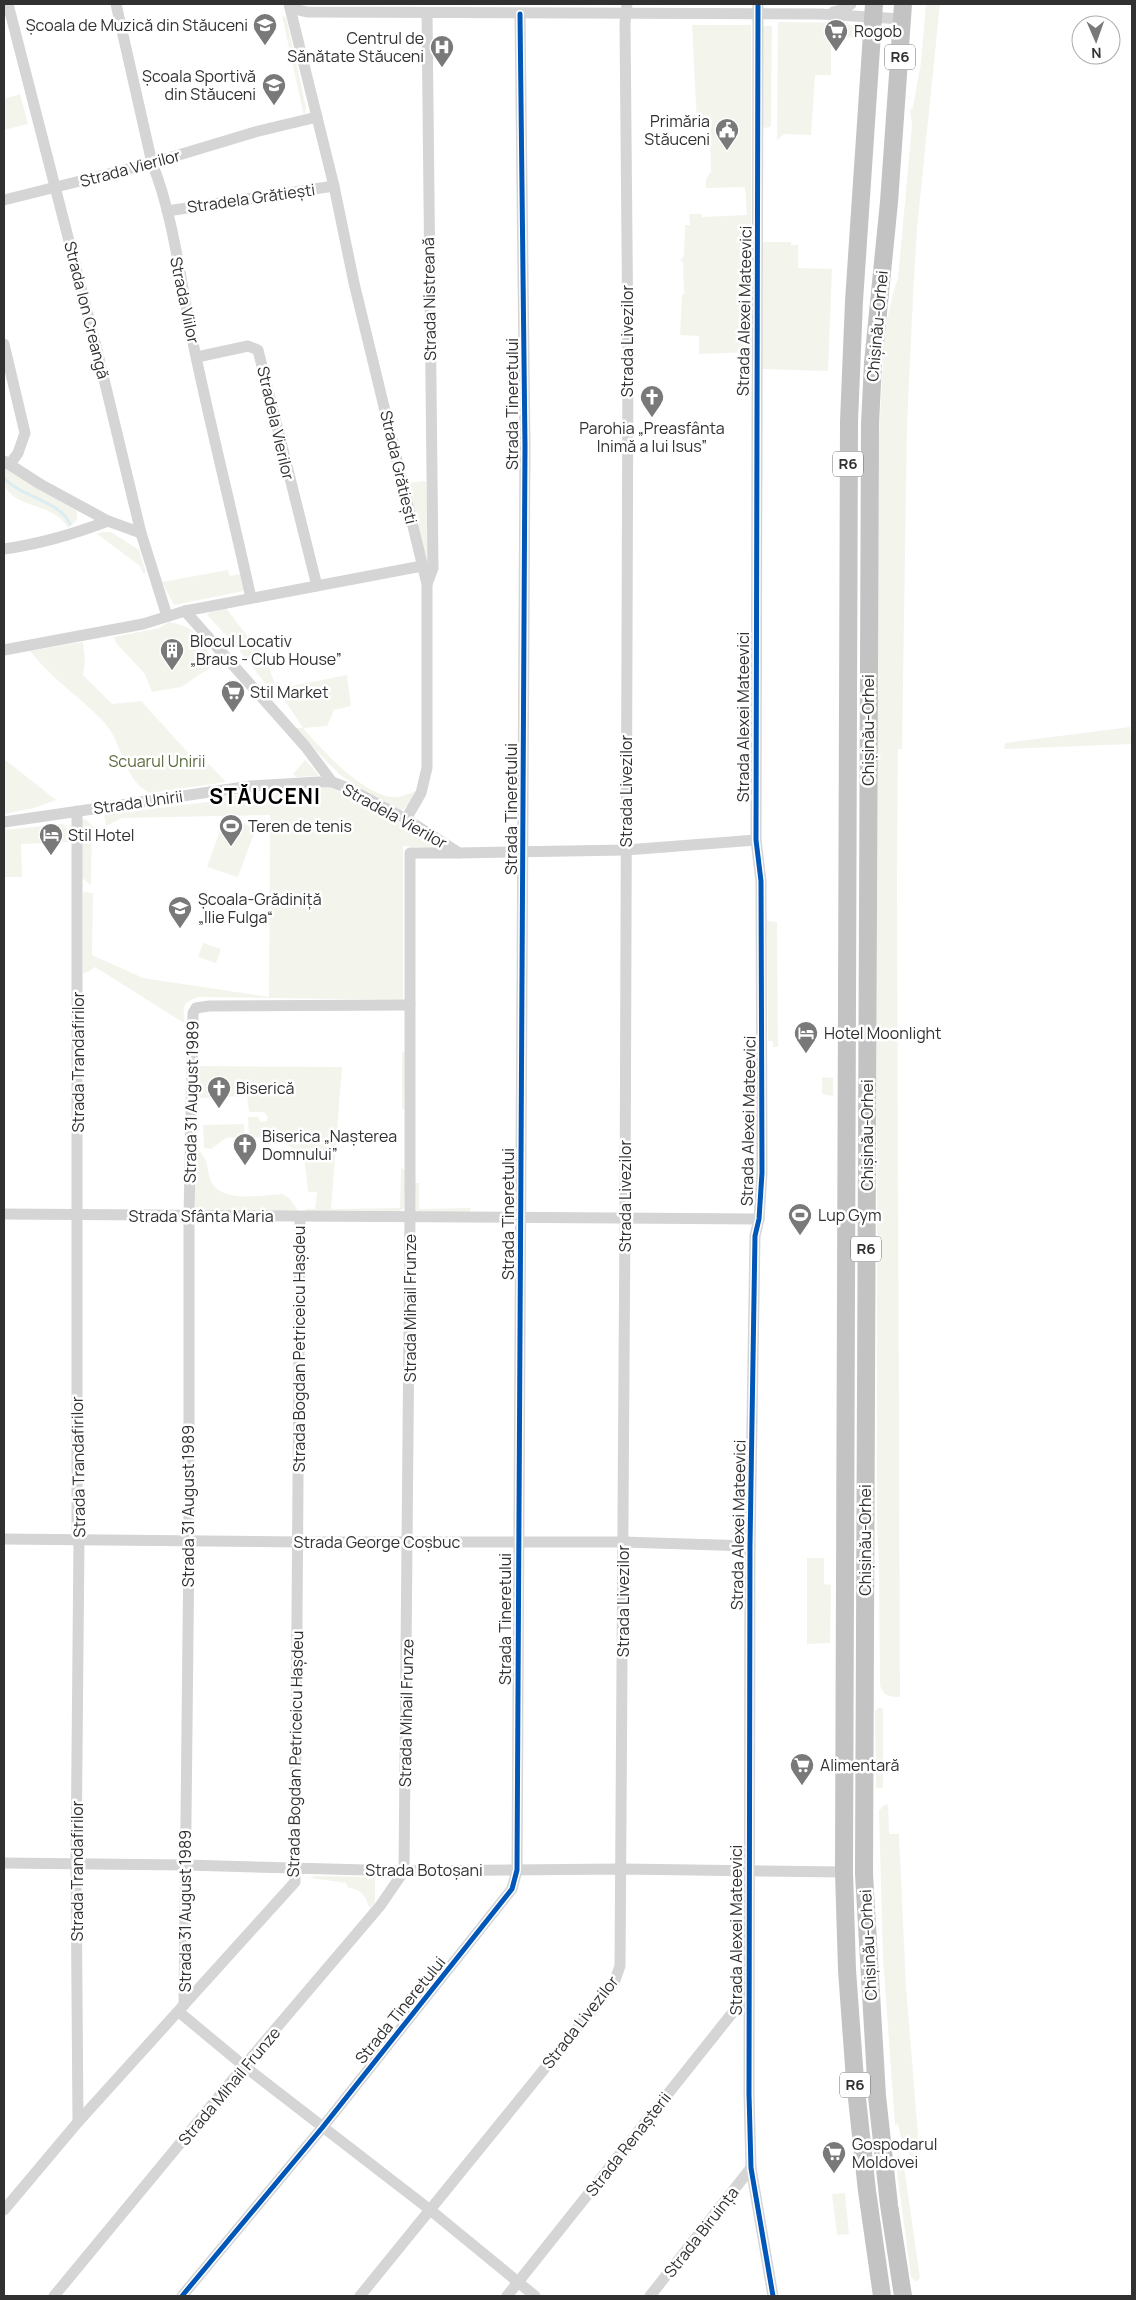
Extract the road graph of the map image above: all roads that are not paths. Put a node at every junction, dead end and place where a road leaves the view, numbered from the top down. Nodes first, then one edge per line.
1 (8, 4) edge
2 (116, 4) edge
3 (851, 4) edge
4 (289, 6) edge
5 (626, 9) edge
6 (758, 9) edge
7 (873, 10) edge
8 (902, 11) edge
9 (427, 13) junction
10 (520, 14) junction
11 (821, 14) junction
12 (317, 117) junction
13 (152, 163) junction
14 (334, 186) junction
15 (56, 187) junction
16 (4, 200) edge
17 (167, 211) junction
18 (4, 344) edge
19 (196, 357) junction
20 (7, 462) edge
21 (108, 521) junction
22 (141, 534) junction
23 (4, 549) edge
24 (422, 566) junction
25 (427, 584) junction
26 (317, 586) junction
27 (251, 598) junction
28 (185, 611) junction
29 (167, 616) junction
30 (4, 650) edge
31 (332, 782) junction
32 (77, 811) junction
33 (406, 819) junction
34 (4, 822) edge
35 (756, 840) junction
36 (626, 850) junction
37 (458, 852) junction
38 (523, 852) junction
39 (410, 1005) junction
40 (4, 1214) edge
41 (78, 1215) junction
42 (189, 1217) junction
43 (300, 1217) junction
44 (410, 1218) junction
45 (520, 1218) junction
46 (625, 1219) junction
47 (759, 1219) junction
48 (4, 1539) edge
49 (79, 1539) junction
50 (188, 1541) junction
51 (408, 1541) junction
52 (298, 1542) junction
53 (518, 1542) junction
54 (623, 1542) junction
55 (750, 1546) junction
56 (4, 1863) edge
57 (76, 1864) junction
58 (185, 1865) junction
59 (295, 1867) junction
60 (621, 1869) junction
61 (517, 1870) junction
62 (404, 1871) junction
63 (748, 1871) junction
64 (844, 1872) junction
65 (749, 1992) junction
66 (182, 2008) junction
67 (244, 2066) junction
68 (78, 2122) junction
69 (322, 2128) junction
70 (751, 2168) junction
71 (4, 2210) edge
72 (429, 2210) junction
73 (518, 2283) junction
74 (54, 2296) edge
75 (182, 2296) edge
76 (360, 2296) edge
77 (507, 2296) edge
78 (535, 2296) edge
79 (650, 2296) edge
80 (773, 2296) edge
81 (882, 2296) edge
82 (903, 2296) edge

1 - 15 street, Strada Ion Creangă
2 - 13 street, Strada Viilor
3 - 11 street
4 - 9 street
4 - 12 street, Strada Grătiești
5 - 6 street
5 - 10 street
5 - 36 street, Strada Livezilor
6 - 11 street
6 - 35 street, Strada Alexei Mateevici
7 - 8 street
7 - 11 street
7 - 64 highway, Chișinău-Orhei / R6
8 - 82 highway, Chișinău-Orhei / R6
9 - 10 street
9 - 25 street, Strada Nistreană
10 - 38 street, Strada Tineretului
12 - 13 street, Strada Vierilor
12 - 14 street, Strada Grătiești
13 - 15 street, Strada Vierilor
13 - 17 street, Strada Viilor
14 - 17 street, Stradela Grătiești
14 - 24 street, Strada Grătiești
15 - 16 street, Strada Vierilor
15 - 22 street, Strada Ion Creangă
17 - 19 street, Strada Viilor
18 - 20 street
19 - 26 street, Stradela Vierilor
19 - 27 street, Strada Viilor
20 - 21 street
21 - 22 street
21 - 23 street
22 - 29 street, Strada Ion Creangă
24 - 25 street, Strada Grătiești
24 - 26 street
25 - 33 street, Strada Grătiești
26 - 27 street
27 - 28 street
28 - 29 street
28 - 31 street, Stradela Vierilor
29 - 30 street
31 - 32 street, Strada Unirii
31 - 33 street, Stradela Vierilor
32 - 34 street, Strada Unirii
32 - 41 street, Strada Trandafirilor
33 - 37 street, Stradela Vierilor
35 - 36 street, Stradela Vierilor
35 - 47 street, Strada Alexei Mateevici
36 - 38 street, Stradela Vierilor
36 - 46 street, Strada Livezilor
37 - 38 street, Stradela Vierilor
37 - 39 street, Strada Mihail Frunze
38 - 45 street, Strada Tineretului
39 - 42 street, Strada 31 August 1989
39 - 44 street, Strada Mihail Frunze
40 - 41 street, Strada Sfânta Maria
41 - 42 street, Strada Sfânta Maria
41 - 49 street, Strada Trandafirilor
42 - 43 street, Strada Sfânta Maria
42 - 50 street, Strada 31 August 1989
43 - 44 street, Strada Sfânta Maria
43 - 52 street, Strada Bogdan Petriceicu Hașdeu
44 - 45 street, Strada Sfânta Maria
44 - 51 street, Strada Mihail Frunze
45 - 46 street, Strada Sfânta Maria
45 - 53 street, Strada Tineretului
46 - 47 street, Strada Sfânta Maria
46 - 54 street, Strada Livezilor
47 - 55 street, Strada Alexei Mateevici
48 - 49 street, Strada George Coșbuc
49 - 50 street, Strada George Coșbuc
49 - 57 street, Strada Trandafirilor
50 - 52 street, Strada George Coșbuc
50 - 58 street, Strada 31 August 1989
51 - 52 street, Strada George Coșbuc
51 - 53 street, Strada George Coșbuc
51 - 62 street, Strada Mihail Frunze
52 - 59 street, Strada Bogdan Petriceicu Hașdeu
53 - 54 street, Strada George Coșbuc
53 - 61 street, Strada Tineretului
54 - 55 street, Strada George Coșbuc
54 - 60 street, Strada Livezilor
55 - 63 street, Strada Alexei Mateevici
56 - 57 street, Strada Botoșani
57 - 58 street, Strada Botoșani
57 - 68 street, Strada Trandafirilor
58 - 59 street, Strada Botoșani
58 - 66 street, Strada 31 August 1989
59 - 62 street, Strada Botoșani
59 - 66 street, Strada Bogdan Petriceicu Hașdeu
60 - 61 street, Strada Botoșani
60 - 63 street, Strada Botoșani
60 - 72 street, Strada Livezilor
61 - 62 street, Strada Botoșani
61 - 69 street, Strada Tineretului
62 - 67 street, Strada Mihail Frunze
63 - 64 street, Strada Botoșani
63 - 65 street, Strada Alexei Mateevici
64 - 81 highway, Chișinău-Orhei / R6
65 - 70 street, Strada Alexei Mateevici
65 - 73 street, Strada Renașterii
66 - 67 street
66 - 68 street, Strada Bogdan Petriceicu Hașdeu
67 - 69 street
67 - 74 street, Strada Mihail Frunze
68 - 71 street, Strada Bogdan Petriceicu Hașdeu
69 - 72 street
69 - 75 street, Strada Tineretului
70 - 79 street, Strada Biruința
70 - 80 street, Strada Alexei Mateevici
72 - 73 street
72 - 76 street, Strada Livezilor
73 - 77 street, Strada Renașterii
73 - 78 street

